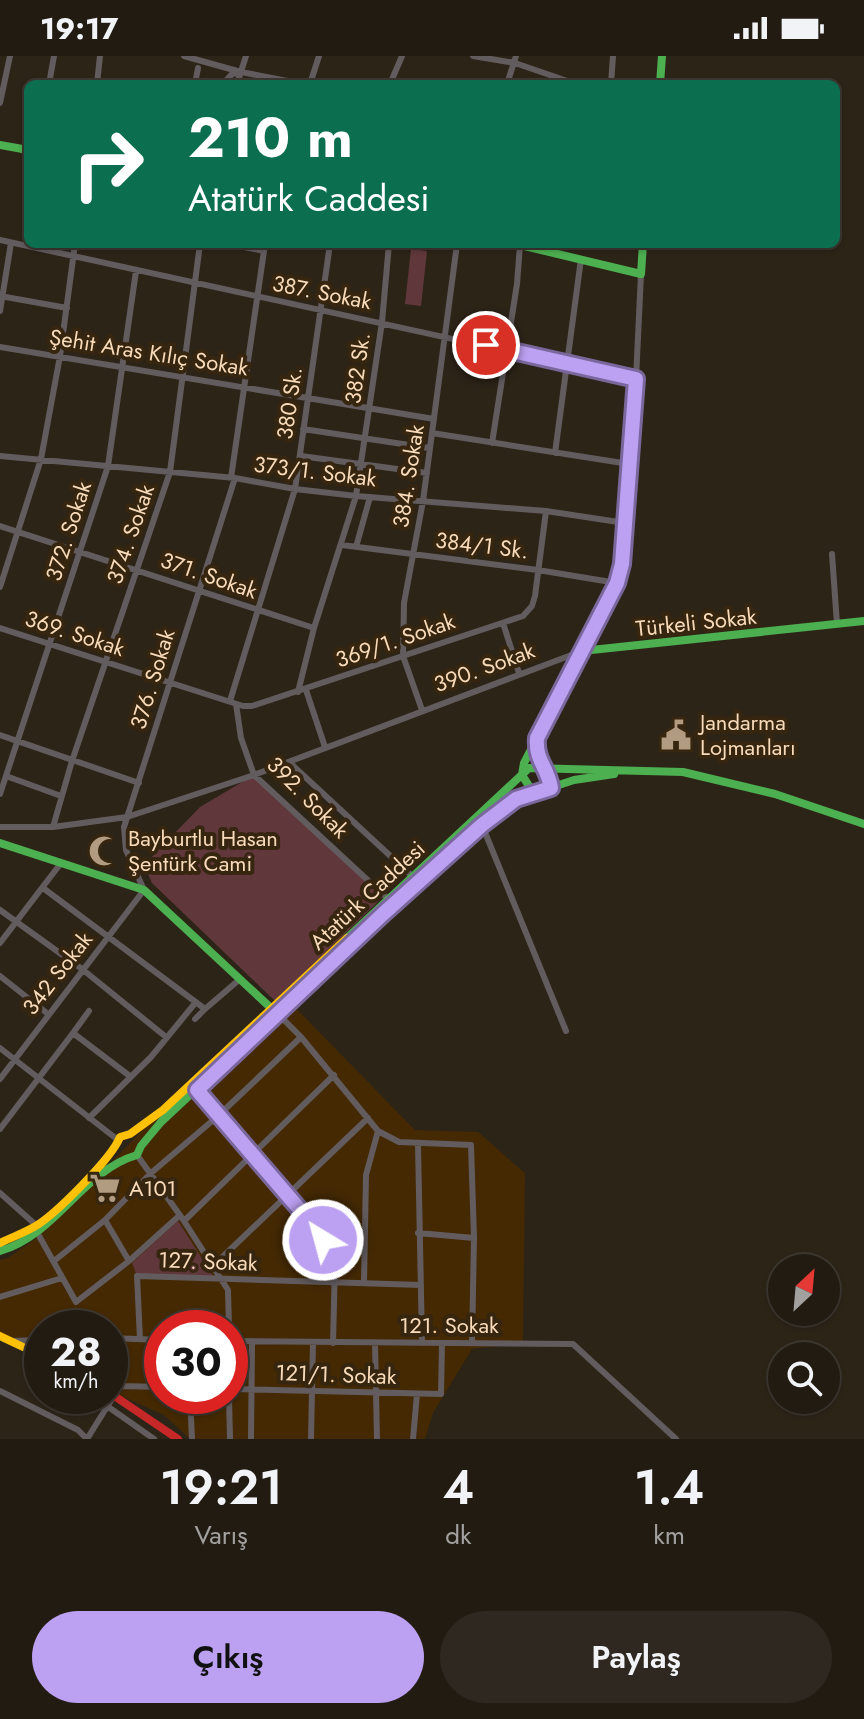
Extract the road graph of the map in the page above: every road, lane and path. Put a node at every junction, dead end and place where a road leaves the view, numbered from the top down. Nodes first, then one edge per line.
1 (10, 56) edge
2 (54, 56) edge
3 (100, 56) edge
4 (184, 56) edge
5 (246, 56) edge
6 (319, 56) edge
7 (402, 56) edge
8 (473, 56) edge
9 (613, 56) edge
10 (662, 56) edge
11 (516, 60) edge
12 (198, 68) dead end
13 (241, 72) junction
14 (50, 80) edge
15 (97, 80) edge
16 (196, 80) edge
17 (227, 80) edge
18 (238, 80) edge
19 (282, 80) edge
20 (311, 80) edge
21 (392, 80) edge
22 (508, 80) edge
23 (566, 80) edge
24 (611, 80) edge
25 (660, 80) edge
26 (0, 103) edge
27 (0, 145) edge
28 (24, 149) edge
29 (0, 240) edge
30 (11, 243) junction
31 (24, 246) edge
32 (33, 248) edge
33 (74, 248) edge
34 (200, 248) edge
35 (264, 248) edge
36 (329, 248) edge
37 (389, 248) edge
38 (456, 248) edge
39 (518, 248) edge
40 (535, 248) edge
41 (643, 248) edge
42 (73, 257) junction
43 (581, 259) junction
44 (136, 271) junction
45 (641, 274) junction
46 (195, 284) junction
47 (1, 296) edge
48 (258, 298) junction
49 (67, 308) junction
50 (321, 309) junction
51 (0, 311) edge
52 (382, 322) junction
53 (443, 335) junction
54 (0, 347) edge
55 (507, 349) junction
56 (60, 356) junction
57 (567, 362) junction
58 (122, 366) junction
59 (183, 377) junction
60 (636, 379) junction
61 (246, 386) junction
62 (308, 397) junction
63 (369, 408) junction
64 (434, 419) junction
65 (303, 429) junction
66 (432, 433) junction
67 (365, 439) junction
68 (492, 443) junction
69 (429, 448) junction
70 (555, 453) junction
71 (0, 456) edge
72 (301, 456) junction
73 (41, 459) junction
74 (629, 464) junction
75 (362, 465) junction
76 (108, 466) junction
77 (170, 472) junction
78 (427, 473) junction
79 (233, 478) junction
80 (295, 489) junction
81 (356, 496) junction
82 (370, 497) junction
83 (423, 501) junction
84 (546, 511) junction
85 (625, 523) junction
86 (0, 526) edge
87 (18, 531) junction
88 (342, 545) junction
89 (356, 547) junction
90 (80, 551) junction
91 (832, 554) dead end
92 (413, 555) junction
93 (138, 569) junction
94 (538, 570) junction
95 (617, 583) junction
96 (0, 587) edge
97 (200, 589) junction
98 (258, 611) junction
99 (864, 621) edge
100 (503, 623) junction
101 (837, 624) junction
102 (0, 628) edge
103 (314, 628) junction
104 (50, 642) junction
105 (582, 651) junction
106 (403, 656) junction
107 (104, 662) junction
108 (519, 673) junction
109 (169, 683) junction
110 (302, 691) junction
111 (233, 702) junction
112 (422, 710) junction
113 (0, 735) edge
114 (537, 738) junction
115 (17, 741) junction
116 (325, 747) junction
117 (72, 761) junction
118 (289, 762) junction
119 (543, 767) junction
120 (659, 772) junction
121 (254, 775) junction
122 (522, 775) junction
123 (6, 776) junction
124 (139, 783) junction
125 (551, 788) junction
126 (0, 794) edge
127 (534, 794) junction
128 (61, 796) junction
129 (127, 817) junction
130 (864, 824) edge
131 (482, 825) junction
132 (0, 827) edge
133 (53, 827) junction
134 (0, 843) edge
135 (61, 863) junction
136 (413, 877) junction
137 (43, 888) junction
138 (144, 890) junction
139 (387, 898) junction
140 (0, 910) edge
141 (16, 922) junction
142 (108, 936) junction
143 (0, 943) edge
144 (82, 969) junction
145 (0, 976) edge
146 (240, 979) junction
147 (196, 1002) junction
148 (205, 1009) junction
149 (89, 1011) dead end
150 (274, 1011) junction
151 (48, 1014) junction
152 (195, 1019) dead end
153 (566, 1031) dead end
154 (73, 1033) junction
155 (166, 1037) junction
156 (301, 1037) junction
157 (0, 1048) edge
158 (14, 1059) junction
159 (334, 1075) junction
160 (131, 1077) junction
161 (38, 1078) junction
162 (0, 1079) edge
163 (197, 1090) junction
164 (218, 1116) junction
165 (89, 1118) junction
166 (368, 1118) junction
167 (0, 1129) edge
168 (378, 1131) junction
169 (130, 1134) junction
170 (117, 1144) junction
171 (418, 1144) junction
172 (139, 1150) junction
173 (254, 1156) junction
174 (127, 1158) junction
175 (151, 1173) junction
176 (0, 1193) edge
177 (287, 1195) junction
178 (182, 1218) junction
179 (105, 1220) junction
180 (37, 1230) junction
181 (418, 1233) junction
182 (474, 1238) junction
183 (0, 1243) edge
184 (0, 1251) edge
185 (54, 1261) junction
186 (129, 1261) junction
187 (213, 1266) junction
188 (62, 1278) junction
189 (220, 1281) junction
190 (334, 1281) junction
191 (364, 1282) junction
192 (421, 1285) junction
193 (0, 1297) edge
194 (229, 1310) edge
195 (0, 1336) edge
196 (128, 1338) edge
197 (140, 1339) junction
198 (144, 1339) edge
199 (12, 1341) junction
200 (24, 1341) edge
201 (248, 1342) edge
202 (252, 1342) junction
203 (313, 1342) junction
204 (333, 1343) junction
205 (375, 1343) junction
206 (422, 1343) junction
207 (472, 1343) junction
208 (442, 1344) junction
209 (24, 1347) edge
210 (251, 1389) junction
211 (314, 1389) junction
212 (0, 1391) edge
213 (378, 1394) junction
214 (417, 1394) junction
215 (128, 1405) edge
216 (102, 1414) edge
217 (118, 1414) edge
218 (191, 1414) edge
219 (229, 1414) edge
220 (87, 1439) edge
221 (154, 1439) edge
222 (178, 1439) edge
223 (192, 1439) edge
224 (230, 1439) edge
225 (251, 1439) edge
226 (311, 1439) edge
227 (377, 1439) edge
228 (413, 1439) edge
229 (676, 1439) edge

1 - 26 street
2 - 14 street
3 - 15 street
4 - 13 street
5 - 13 street
6 - 20 street
7 - 21 street
8 - 11 street
9 - 24 street
10 - 25 main road
11 - 22 street
11 - 23 street
12 - 16 street
13 - 17 street
13 - 18 street
13 - 19 street
27 - 28 main road
29 - 30 street, 387. Sokak
30 - 31 street, 387. Sokak
30 - 47 street
32 - 42 street, 387. Sokak
33 - 42 street
34 - 46 street, 374. Sokak
35 - 48 street, 376. Sokak
36 - 50 street, 380 Sk.
37 - 52 street, 382 Sk.
38 - 53 street, 384. Sokak
39 - 55 street
40 - 43 main road
41 - 45 main road
42 - 44 street, 387. Sokak
42 - 49 street
43 - 45 main road
43 - 57 street
44 - 46 street, 387. Sokak
44 - 58 street, 372. Sokak
45 - 60 street
46 - 48 street, 387. Sokak
46 - 59 street, 374. Sokak
47 - 49 street
47 - 51 street
48 - 50 street, 387. Sokak
48 - 61 street, 376. Sokak
49 - 56 street
50 - 52 street, 387. Sokak
50 - 62 street, 380 Sk.
52 - 53 street, 387. Sokak
52 - 63 street, 382 Sk.
53 - 55 street, 387. Sokak
53 - 64 street, 384. Sokak
54 - 56 street, Şehit Aras Kılıç Sokak
55 - 57 street, 387. Sokak
55 - 68 street
56 - 58 street, Şehit Aras Kılıç Sokak
56 - 73 street
57 - 60 street, 387. Sokak
57 - 70 street
58 - 59 street, Şehit Aras Kılıç Sokak
58 - 76 street, 372. Sokak
59 - 61 street, Şehit Aras Kılıç Sokak
59 - 77 street, 374. Sokak
60 - 74 street
61 - 62 street, Şehit Aras Kılıç Sokak
61 - 79 street, 376. Sokak
62 - 63 street, Şehit Aras Kılıç Sokak
62 - 65 street, 380 Sk.
63 - 64 street, Şehit Aras Kılıç Sokak
63 - 67 street, 382 Sk.
64 - 66 street, 384. Sokak
65 - 67 street
65 - 72 street, 380 Sk.
66 - 68 street
66 - 69 street, 384. Sokak
67 - 69 street
67 - 75 street, 382 Sk.
68 - 70 street
69 - 78 street, 384. Sokak
70 - 74 street
71 - 73 street, 373/1. Sokak
72 - 75 street
72 - 80 street, 380 Sk.
73 - 76 street, 373/1. Sokak
73 - 87 street
74 - 85 street
75 - 78 street
75 - 81 street, 382 Sk.
76 - 77 street, 373/1. Sokak
76 - 90 street, 372. Sokak
77 - 79 street, 373/1. Sokak
77 - 93 street, 374. Sokak
78 - 83 street, 384. Sokak
79 - 80 street, 373/1. Sokak
79 - 97 street, 376. Sokak
80 - 81 street, 373/1. Sokak
80 - 98 street, 380 Sk.
81 - 82 street, 373/1. Sokak
81 - 88 street, 382 Sk.
82 - 83 street, 373/1. Sokak
82 - 89 street
83 - 84 street, 373/1. Sokak
83 - 92 street, 384. Sokak
84 - 85 street, 373/1. Sokak
84 - 94 street
85 - 95 street
86 - 87 street, 371. Sokak
87 - 90 street, 371. Sokak
87 - 96 street
88 - 89 street, 384/1 Sk.
88 - 103 street, 382 Sk.
89 - 92 street, 384/1 Sk.
90 - 93 street, 371. Sokak
90 - 104 street, 372. Sokak
91 - 101 street
92 - 94 street, 384/1 Sk.
92 - 106 street, 384. Sokak
93 - 97 street, 371. Sokak
93 - 107 street, 374. Sokak
94 - 95 street, 384/1 Sk.
94 - 100 street, 369/1. Sokak
95 - 105 street
97 - 98 street, 371. Sokak
97 - 109 street, 376. Sokak
98 - 103 street, 371. Sokak
98 - 111 street, 380 Sk.
99 - 101 main road, Türkeli Sokak
100 - 106 street, 369/1. Sokak
100 - 108 street
101 - 105 main road, Türkeli Sokak
102 - 104 street, 369. Sokak
103 - 110 street, 382 Sk.
104 - 107 street, 369. Sokak
104 - 115 street, 372. Sokak
105 - 108 street, 390. Sokak
105 - 114 main road
106 - 110 street, 369/1. Sokak
106 - 112 street, 384. Sokak
107 - 109 street, 369. Sokak
107 - 117 street, 374. Sokak
108 - 112 street, 390. Sokak
109 - 111 street, 369. Sokak
109 - 124 street, 376. Sokak
110 - 111 street, 369/1. Sokak
110 - 116 street
111 - 121 street, 392. Sokak
112 - 116 street, 390. Sokak
113 - 115 street
114 - 119 main road
114 - 122 main road
115 - 117 street
115 - 123 street, 372. Sokak
116 - 118 street, 390. Sokak
117 - 124 street
117 - 128 street, 374. Sokak
118 - 121 street, 390. Sokak
118 - 136 street
119 - 120 main road, Atatürk Caddesi
119 - 122 main road, Atatürk Caddesi
119 - 125 main road
120 - 125 main road, Atatürk Caddesi
120 - 130 main road, Atatürk Caddesi
121 - 129 street, 390. Sokak
121 - 139 street, 392. Sokak
122 - 127 main road
122 - 136 main road, Atatürk Caddesi
123 - 126 street, 372. Sokak
123 - 128 street
124 - 129 street, 376. Sokak
125 - 127 main road, Atatürk Caddesi
127 - 131 main road, Atatürk Caddesi
128 - 133 street, 374. Sokak
129 - 133 street, 390. Sokak
129 - 138 street, 376. Sokak
131 - 150 main road, Atatürk Caddesi
131 - 153 street
132 - 133 street, 390. Sokak
134 - 135 main road
135 - 137 street
135 - 138 main road
136 - 139 main road, Atatürk Caddesi
137 - 141 street
137 - 142 street
138 - 142 street, 342 Sokak
138 - 146 main road
139 - 150 main road, Atatürk Caddesi
140 - 141 street
141 - 143 street
141 - 144 street
142 - 144 street, 342 Sokak
142 - 147 street
144 - 151 street, 342 Sokak
144 - 155 street
145 - 151 street
146 - 148 street
146 - 150 main road
147 - 148 street
147 - 155 street
148 - 152 street
149 - 154 street
150 - 156 street
150 - 163 main road, Atatürk Caddesi
150 - 169 main road, Atatürk Caddesi
151 - 158 street, 342 Sokak
154 - 160 street
154 - 161 street
155 - 160 street
156 - 159 street
156 - 164 street
157 - 158 street
158 - 161 street
158 - 162 street, 342 Sokak
159 - 166 street
159 - 173 street
160 - 165 street
161 - 165 street
161 - 167 street
163 - 164 street
163 - 172 main road, Atatürk Caddesi
164 - 173 street
164 - 175 street
165 - 170 street
166 - 168 street
166 - 177 street
168 - 171 street
168 - 191 street
169 - 170 main road, Atatürk Caddesi
169 - 172 main road
170 - 174 main road
170 - 180 main road, Atatürk Caddesi
171 - 181 street
171 - 182 street
172 - 174 main road, Atatürk Caddesi
172 - 175 street
173 - 177 street
173 - 178 street
174 - 180 main road, Atatürk Caddesi
175 - 178 street
175 - 179 street
176 - 180 street
177 - 187 street
177 - 190 street
178 - 186 street
178 - 187 street
179 - 185 street
179 - 186 street
180 - 183 main road, Atatürk Caddesi
180 - 184 main road, Atatürk Caddesi
180 - 185 street
181 - 182 street
181 - 192 street
182 - 207 street
185 - 188 street
186 - 188 street
187 - 189 street
188 - 193 street
189 - 190 street, 127. Sokak
189 - 194 street
189 - 197 street, 127. Sokak
190 - 191 street, 127. Sokak
190 - 204 street
191 - 192 street, 127. Sokak
192 - 206 street
195 - 199 main road
196 - 197 street
197 - 198 street
199 - 200 street
199 - 209 main road
201 - 202 street, 121. Sokak
202 - 203 street, 121. Sokak
202 - 210 street
203 - 204 street, 121. Sokak
203 - 211 street
204 - 205 street, 121. Sokak
205 - 206 street, 121. Sokak
205 - 213 street
206 - 208 street, 121. Sokak
207 - 208 street, 121. Sokak
207 - 229 street, 121. Sokak
208 - 214 street, 121/1. Sokak
210 - 211 street, 121/1. Sokak
210 - 225 street
211 - 213 street, 121/1. Sokak
211 - 226 street
212 - 220 street
213 - 214 street, 121/1. Sokak
213 - 227 street
214 - 228 street
215 - 222 main road
216 - 220 street
217 - 221 street
218 - 223 street
219 - 224 street

